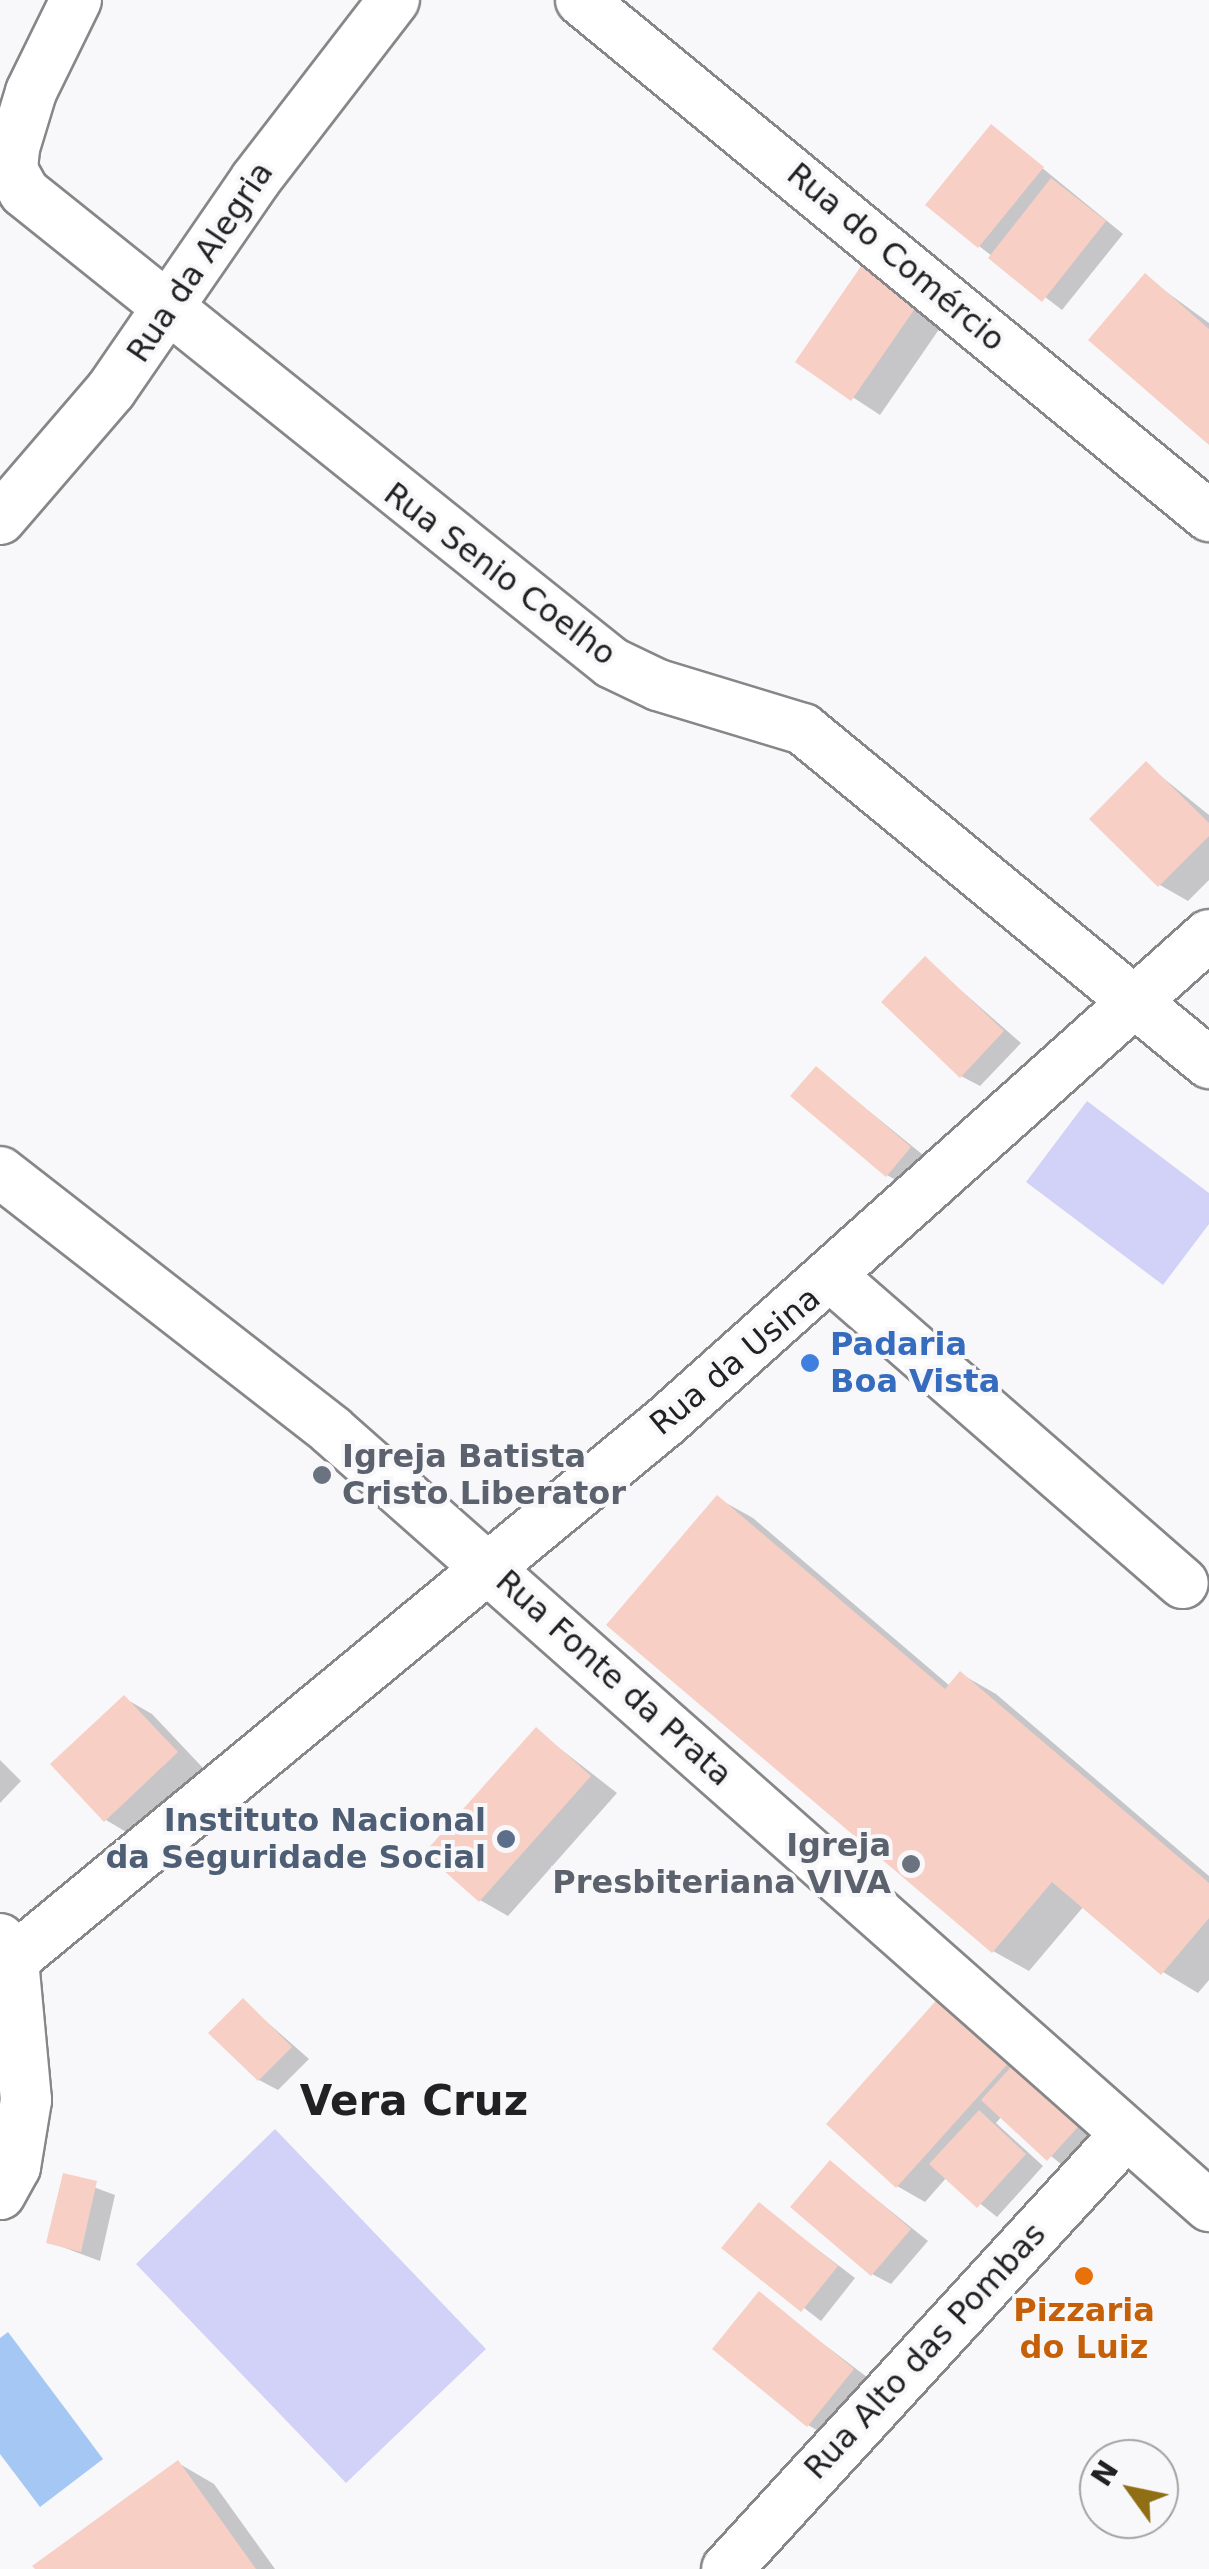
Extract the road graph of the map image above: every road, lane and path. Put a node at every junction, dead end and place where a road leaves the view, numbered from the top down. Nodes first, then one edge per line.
1 (76, 0) edge
2 (394, 0) edge
3 (580, 0) edge
4 (169, 313) junction
5 (1209, 516) edge
6 (0, 519) edge
7 (1209, 935) edge
8 (1136, 1002) junction
9 (1209, 1063) edge
10 (0, 1172) edge
11 (833, 1278) junction
12 (489, 1566) junction
13 (1183, 1583) dead end
14 (6, 1949) edge
15 (1126, 2134) junction
16 (0, 2194) edge
17 (1209, 2206) edge
18 (727, 2569) edge

1 - 4 street, Rua Senio Coelho
2 - 4 street, Rua da Alegria
3 - 5 street, Rua do Comércio
4 - 6 street, Rua da Alegria
4 - 8 street, Rua Senio Coelho
7 - 8 street, Rua da Usina
8 - 9 street, Rua Senio Coelho
8 - 11 street, Rua da Usina
10 - 12 street, Rua Fonte da Prata
11 - 12 street, Rua da Usina
11 - 13 street
12 - 14 street, Rua da Usina
12 - 15 street, Rua Fonte da Prata
14 - 16 street
15 - 17 street, Rua Fonte da Prata
15 - 18 street, Rua Alto das Pombas

